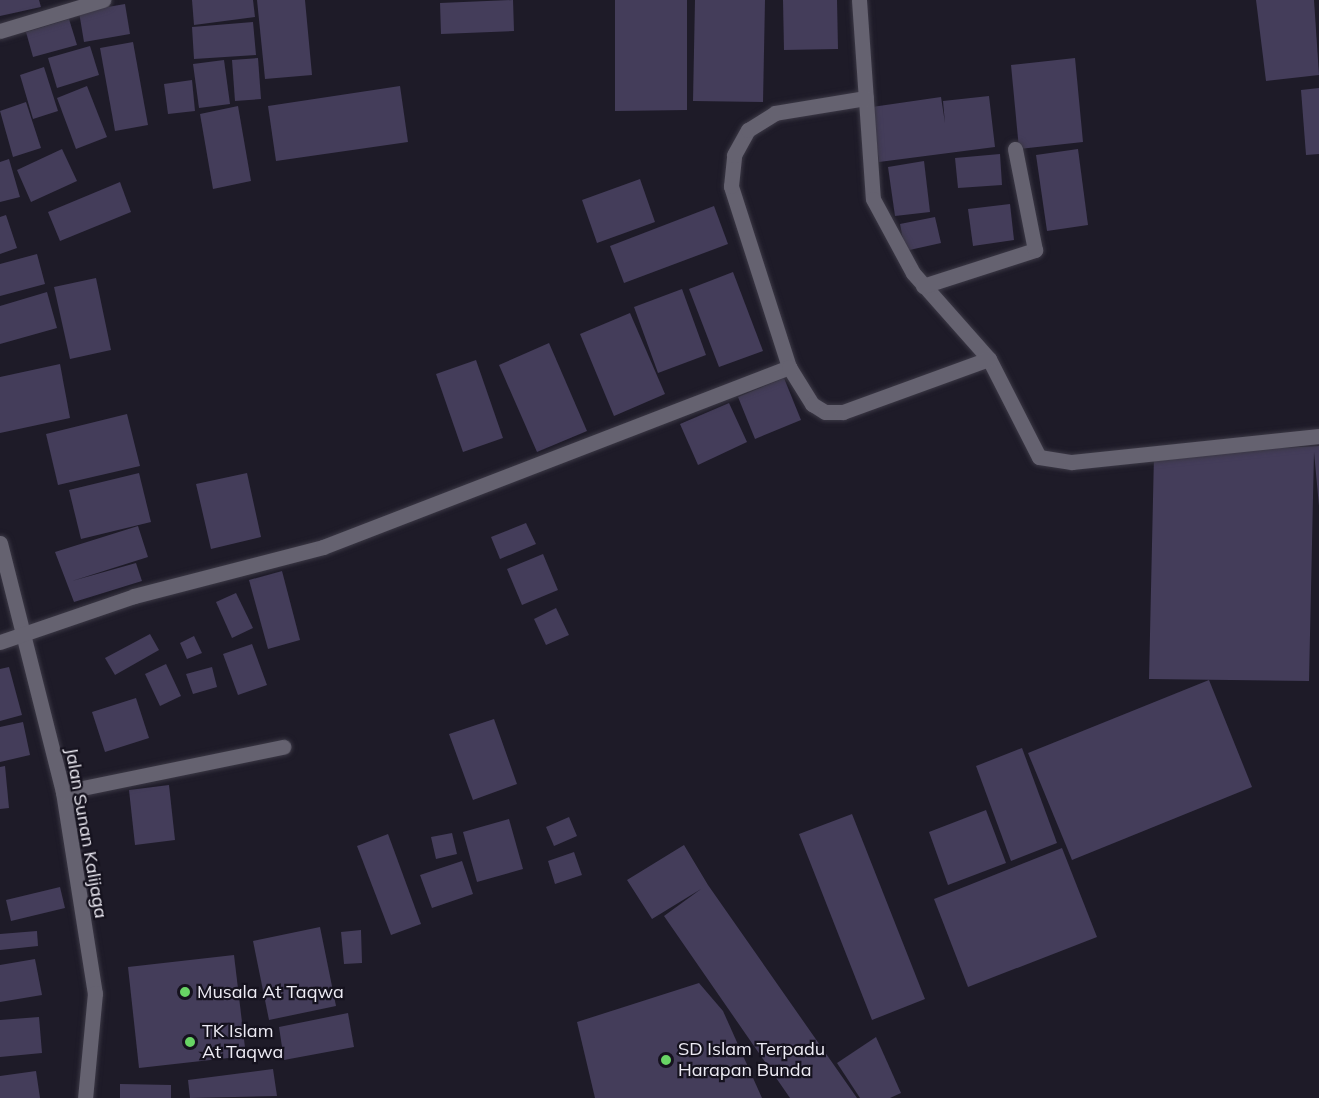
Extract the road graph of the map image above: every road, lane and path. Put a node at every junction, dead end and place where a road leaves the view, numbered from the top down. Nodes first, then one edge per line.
1 (103, 0) edge
2 (859, 0) edge
3 (0, 31) edge
4 (866, 98) junction
5 (1015, 149) dead end
6 (923, 286) junction
7 (989, 359) junction
8 (789, 367) junction
9 (1319, 436) edge
10 (0, 543) edge
11 (23, 635) junction
12 (0, 642) edge
13 (283, 747) dead end
14 (63, 792) junction
15 (85, 1098) edge

1 - 3 street
2 - 4 street
4 - 6 street
4 - 8 street
5 - 6 street
6 - 7 street
7 - 8 street
7 - 9 street
8 - 11 street
10 - 11 street, Jalan Sunan Kalijaga
11 - 12 street
11 - 14 street, Jalan Sunan Kalijaga
13 - 14 street
14 - 15 street, Jalan Sunan Kalijaga

